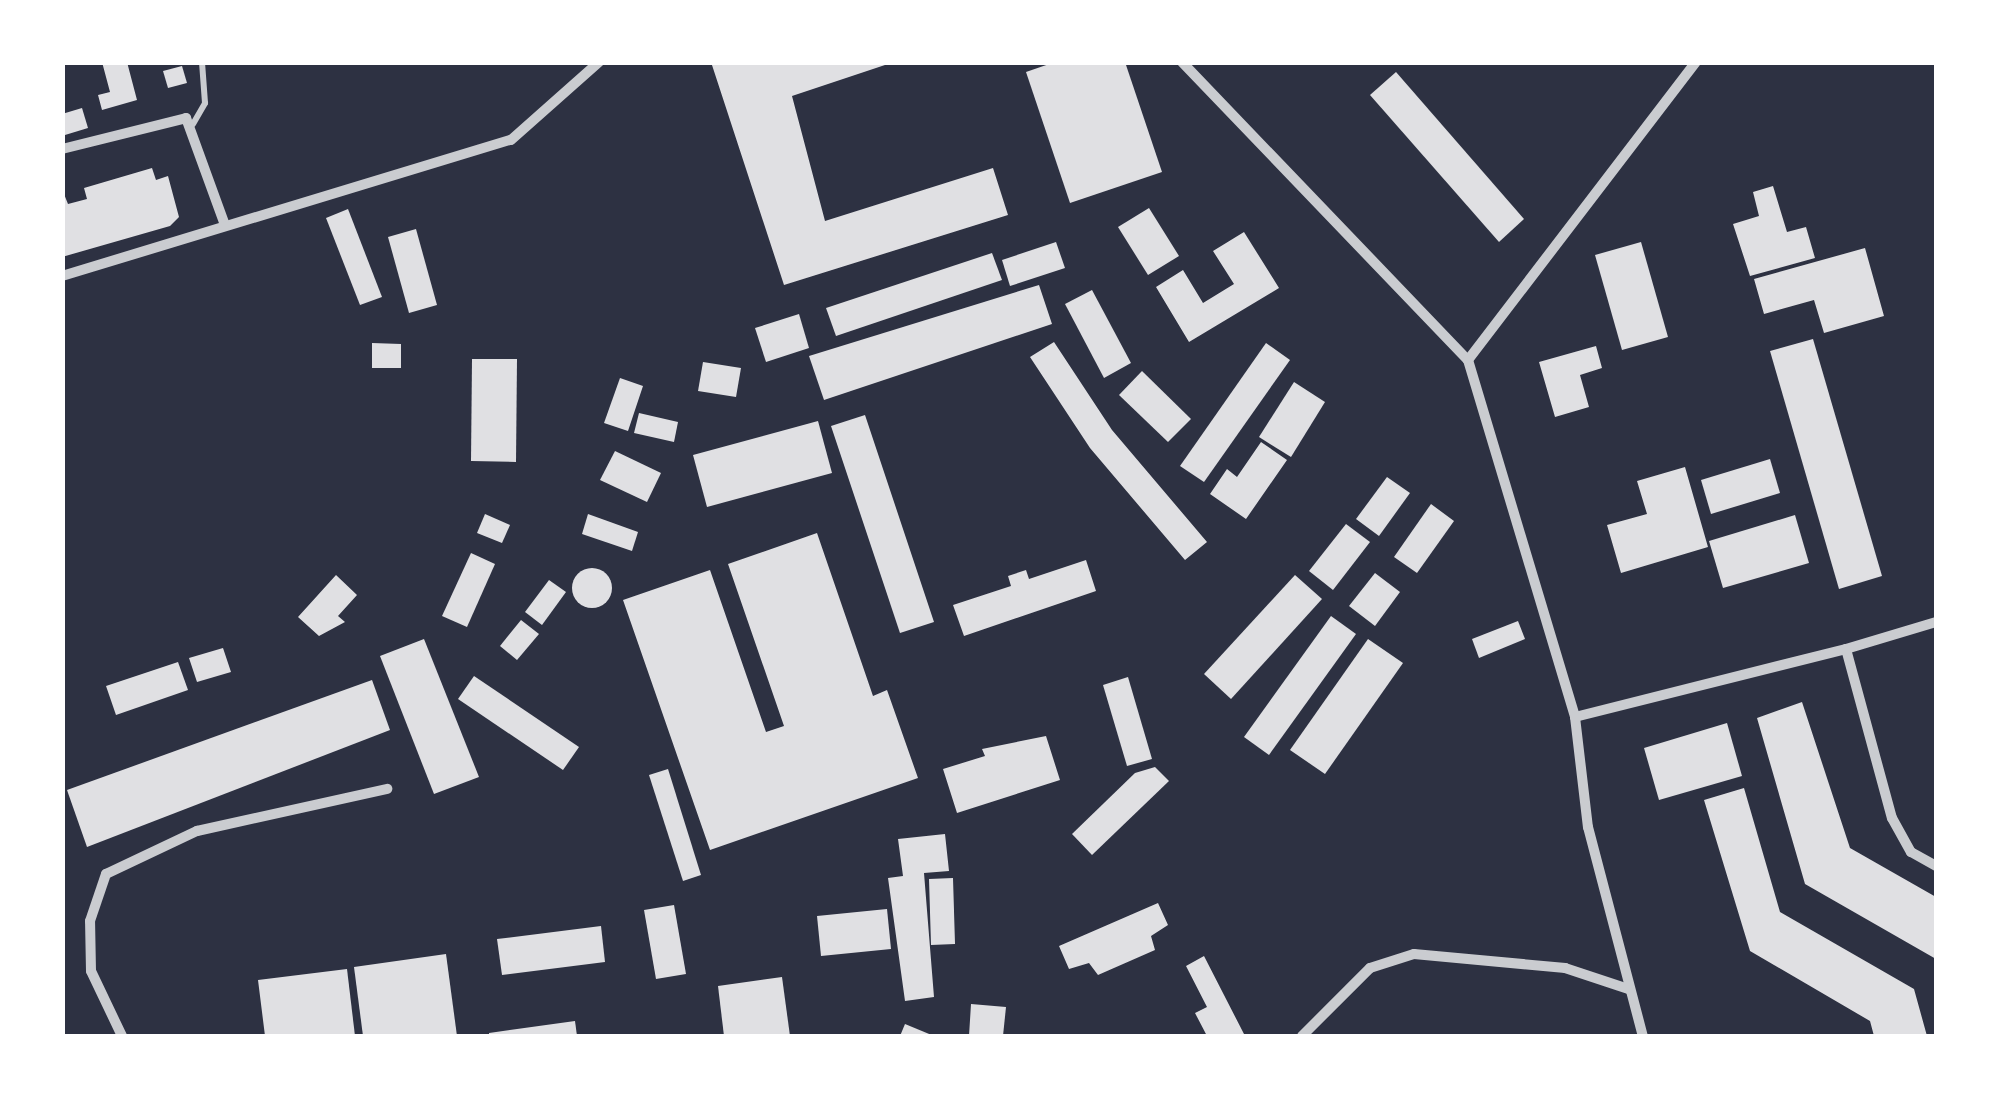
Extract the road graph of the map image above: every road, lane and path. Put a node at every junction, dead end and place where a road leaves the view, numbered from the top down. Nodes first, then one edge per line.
1 (202, 62) edge
2 (600, 62) edge
3 (1182, 62) edge
4 (1696, 62) edge
5 (192, 124) junction
6 (62, 150) edge
7 (225, 226) junction
8 (62, 276) edge
9 (1468, 360) junction
10 (1936, 622) edge
11 (1846, 648) junction
12 (1575, 716) junction
13 (387, 789) dead end
14 (1936, 866) edge
15 (1628, 990) junction
16 (122, 1036) edge
17 (1302, 1036) edge
18 (1643, 1036) edge

1 - 5 lane
2 - 7 street
3 - 9 street
4 - 9 street
5 - 6 street
5 - 7 street
7 - 8 street
9 - 12 street
10 - 11 street
11 - 12 street
11 - 14 street
12 - 15 street
13 - 16 street
15 - 17 street
15 - 18 street

